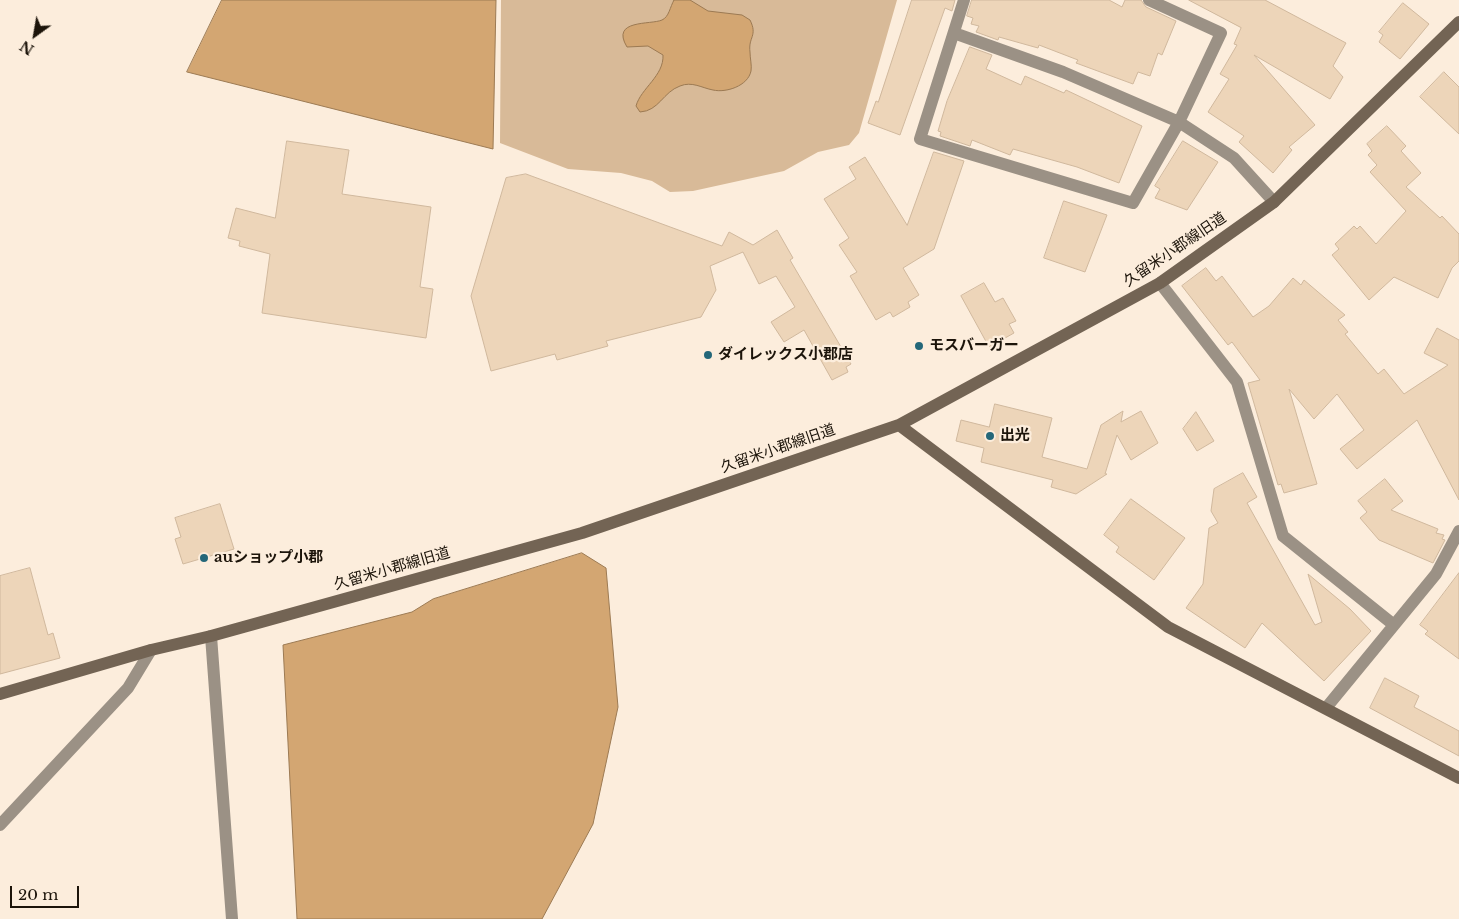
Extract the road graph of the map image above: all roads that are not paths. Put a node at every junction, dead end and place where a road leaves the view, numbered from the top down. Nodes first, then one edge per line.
1 (964, 0) edge
2 (1149, 0) edge
3 (1459, 22) edge
4 (954, 33) junction
5 (1179, 122) junction
6 (1274, 202) junction
7 (1160, 283) junction
8 (899, 425) junction
9 (1459, 531) edge
10 (1394, 625) junction
11 (211, 636) junction
12 (151, 650) junction
13 (0, 694) edge
14 (1326, 708) junction
15 (1459, 778) edge
16 (0, 825) edge
17 (232, 919) edge

1 - 4 street
2 - 5 street
3 - 6 street, 久留米小郡線旧道
4 - 5 street
4 - 5 street
5 - 6 street
6 - 7 street, 久留米小郡線旧道
7 - 8 street, 久留米小郡線旧道
7 - 10 street
8 - 11 street, 久留米小郡線旧道
8 - 14 street
9 - 10 street
10 - 14 street
11 - 12 street, 久留米小郡線旧道
11 - 17 street
12 - 13 street, 久留米小郡線旧道
12 - 16 street
14 - 15 street

